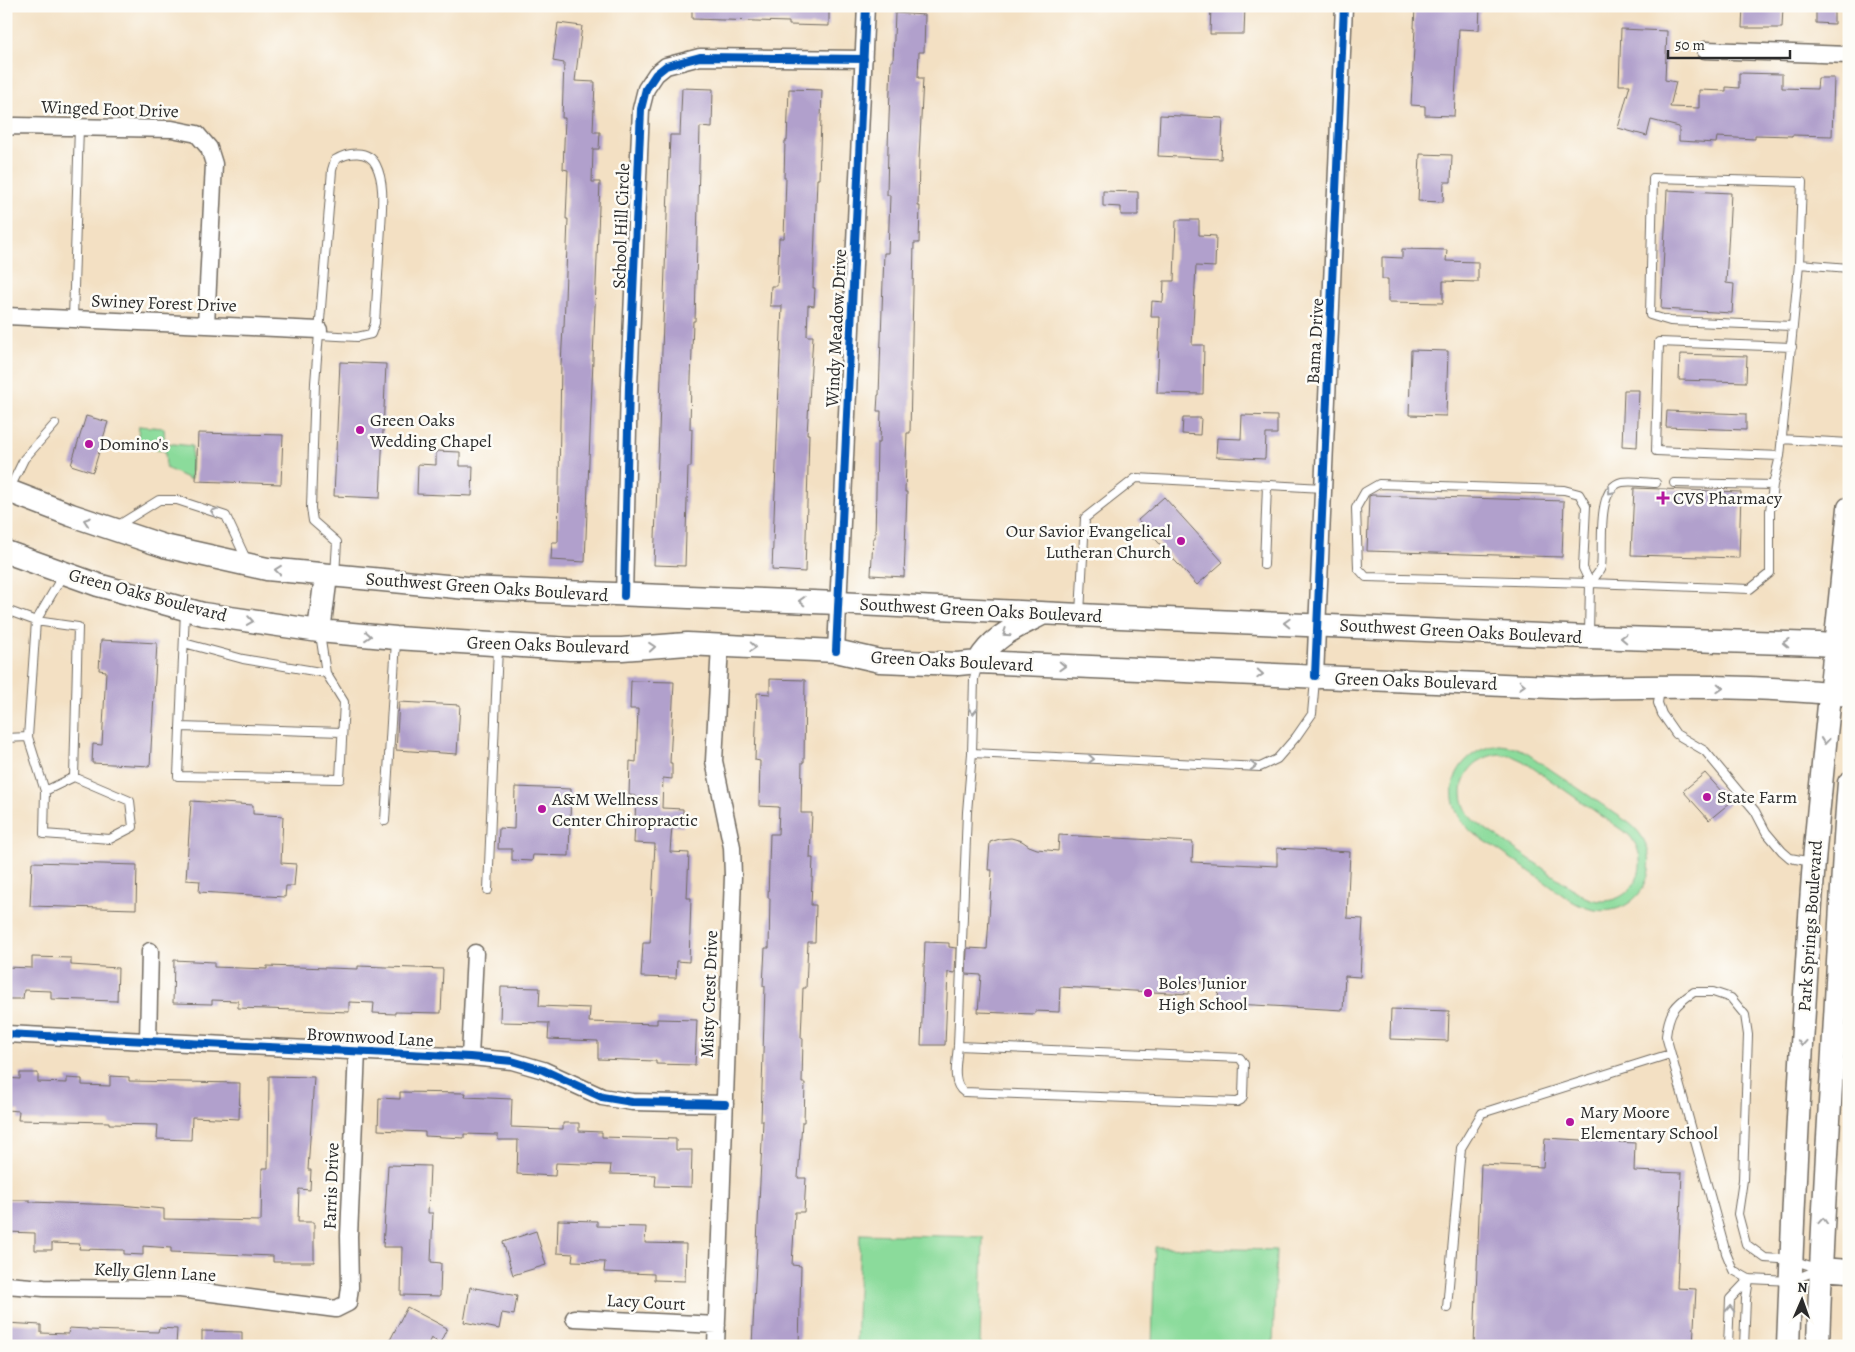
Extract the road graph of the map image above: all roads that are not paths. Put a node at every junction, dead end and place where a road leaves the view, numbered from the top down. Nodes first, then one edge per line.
1 (866, 6) edge
2 (1344, 6) edge
3 (1705, 50) dead end
4 (1849, 55) edge
5 (864, 59) junction
6 (6, 127) edge
7 (79, 127) junction
8 (1799, 264) junction
9 (1849, 268) edge
10 (6, 316) edge
11 (73, 319) junction
12 (206, 325) junction
13 (1793, 326) junction
14 (319, 332) junction
15 (1792, 347) junction
16 (55, 424) dead end
17 (1781, 439) junction
18 (1849, 443) edge
19 (1780, 456) junction
20 (1656, 483) dead end
21 (1674, 483) dead end
22 (1267, 485) junction
23 (1773, 485) junction
24 (1323, 488) junction
25 (7, 491) edge
26 (1849, 508) edge
27 (112, 529) junction
28 (6, 552) edge
29 (249, 565) junction
30 (1264, 566) dead end
31 (64, 573) junction
32 (331, 576) junction
33 (1590, 583) junction
34 (624, 596) junction
35 (838, 603) junction
36 (185, 609) junction
37 (6, 610) edge
38 (1043, 613) junction
39 (1080, 615) junction
40 (36, 621) junction
41 (1317, 624) junction
42 (319, 632) junction
43 (1589, 636) junction
44 (396, 638) junction
45 (184, 643) junction
46 (498, 645) junction
47 (720, 645) junction
48 (1842, 646) edge
49 (836, 651) junction
50 (978, 662) junction
51 (326, 673) junction
52 (1316, 676) junction
53 (1661, 686) junction
54 (1839, 694) edge
55 (180, 727) junction
56 (342, 732) junction
57 (28, 737) junction
58 (6, 738) edge
59 (972, 754) junction
60 (74, 777) junction
61 (1849, 783) edge
62 (45, 792) junction
63 (385, 821) dead end
64 (1814, 862) junction
65 (488, 890) dead end
66 (150, 951) dead end
67 (475, 953) dead end
68 (6, 1034) edge
69 (148, 1041) junction
70 (958, 1046) junction
71 (357, 1051) junction
72 (1670, 1054) junction
73 (470, 1057) junction
74 (725, 1104) junction
75 (1820, 1269) junction
76 (1791, 1271) junction
77 (1849, 1271) edge
78 (1749, 1279) junction
79 (6, 1285) edge
80 (330, 1308) joint
81 (1447, 1308) dead end
82 (574, 1318) dead end
83 (717, 1325) junction
84 (716, 1346) edge
85 (1728, 1346) edge
86 (1744, 1346) edge
87 (1788, 1346) edge
88 (1818, 1346) edge

1 - 5 street, Windy Meadow Drive
2 - 24 street, Bama Drive
3 - 4 street
5 - 34 street, School Hill Circle
5 - 35 street, Windy Meadow Drive
6 - 7 street, Winged Foot Drive
7 - 11 lane
7 - 12 street, Winged Foot Drive
8 - 9 lane
8 - 13 lane
8 - 13 lane
10 - 11 street, Swiney Forest Drive
11 - 12 street, Swiney Forest Drive
12 - 14 street, Swiney Forest Drive
13 - 15 lane
14 - 14 lane
14 - 32 lane
15 - 17 lane
15 - 19 lane
16 - 25 lane
17 - 18 lane
17 - 19 lane
19 - 23 lane
20 -> 33 lane
21 - 23 lane
22 - 24 lane
22 - 30 lane
22 - 39 lane
23 - 33 lane
24 - 41 street, Bama Drive
27 -> 25 main road, Southwest Green Oaks Boulevard
26 - 48 main road, Park Springs Boulevard
27 - 29 main road, Southwest Green Oaks Boulevard
29 -> 27 lane
28 - 31 main road, Green Oaks Boulevard
32 -> 29 main road, Southwest Green Oaks Boulevard
31 - 36 main road, Green Oaks Boulevard
31 - 40 lane
32 - 34 main road, Southwest Green Oaks Boulevard
32 - 42 main road
33 - 33 lane
33 - 43 lane
35 -> 34 main road, Southwest Green Oaks Boulevard
35 - 38 main road, Southwest Green Oaks Boulevard
35 - 49 street, Windy Meadow Drive
36 -> 42 main road, Green Oaks Boulevard
36 - 45 lane
37 - 40 lane
38 - 39 main road, Southwest Green Oaks Boulevard
38 -> 50 main road
41 -> 39 main road, Southwest Green Oaks Boulevard
40 - 57 lane
40 - 60 lane
41 - 43 main road, Southwest Green Oaks Boulevard
41 - 52 street, Bama Drive
42 -> 44 main road, Green Oaks Boulevard
42 - 51 lane
48 -> 43 main road, Southwest Green Oaks Boulevard
44 - 46 main road, Green Oaks Boulevard
44 - 63 lane
45 - 51 lane
45 - 55 lane
46 -> 47 main road, Green Oaks Boulevard
46 - 65 lane
47 -> 49 main road, Green Oaks Boulevard
47 - 74 street, Misty Crest Drive
48 - 54 main road, Park Springs Boulevard
49 - 50 main road, Green Oaks Boulevard
50 -> 52 main road, Green Oaks Boulevard
50 -> 59 lane
51 - 56 lane
52 -> 53 main road, Green Oaks Boulevard
59 -> 52 lane
53 -> 54 main road, Green Oaks Boulevard
53 - 64 lane
54 -> 64 main road, Park Springs Boulevard
55 - 56 lane
55 - 56 lane
57 - 58 lane
57 - 62 lane
59 - 70 lane
60 - 62 lane
60 - 62 lane
75 -> 61 main road, Park Springs Boulevard
64 -> 76 main road, Park Springs Boulevard
66 - 69 street
67 - 73 street
68 - 69 street, Brownwood Lane
69 - 71 street, Brownwood Lane
70 - 70 lane
71 - 73 street, Brownwood Lane
71 - 80 street, Farris Drive
72 - 76 lane
72 - 78 lane
72 - 81 lane
73 - 74 street, Brownwood Lane
74 - 83 street, Misty Crest Drive
75 - 76 lane
75 - 76 lane
75 - 77 main road
75 - 88 main road, Park Springs Boulevard
76 - 78 lane
76 - 87 main road, Park Springs Boulevard
85 -> 78 lane
78 - 86 lane
79 - 80 street, Kelly Glenn Lane
82 - 83 street, Lacy Court
83 - 84 street, Misty Crest Drive

